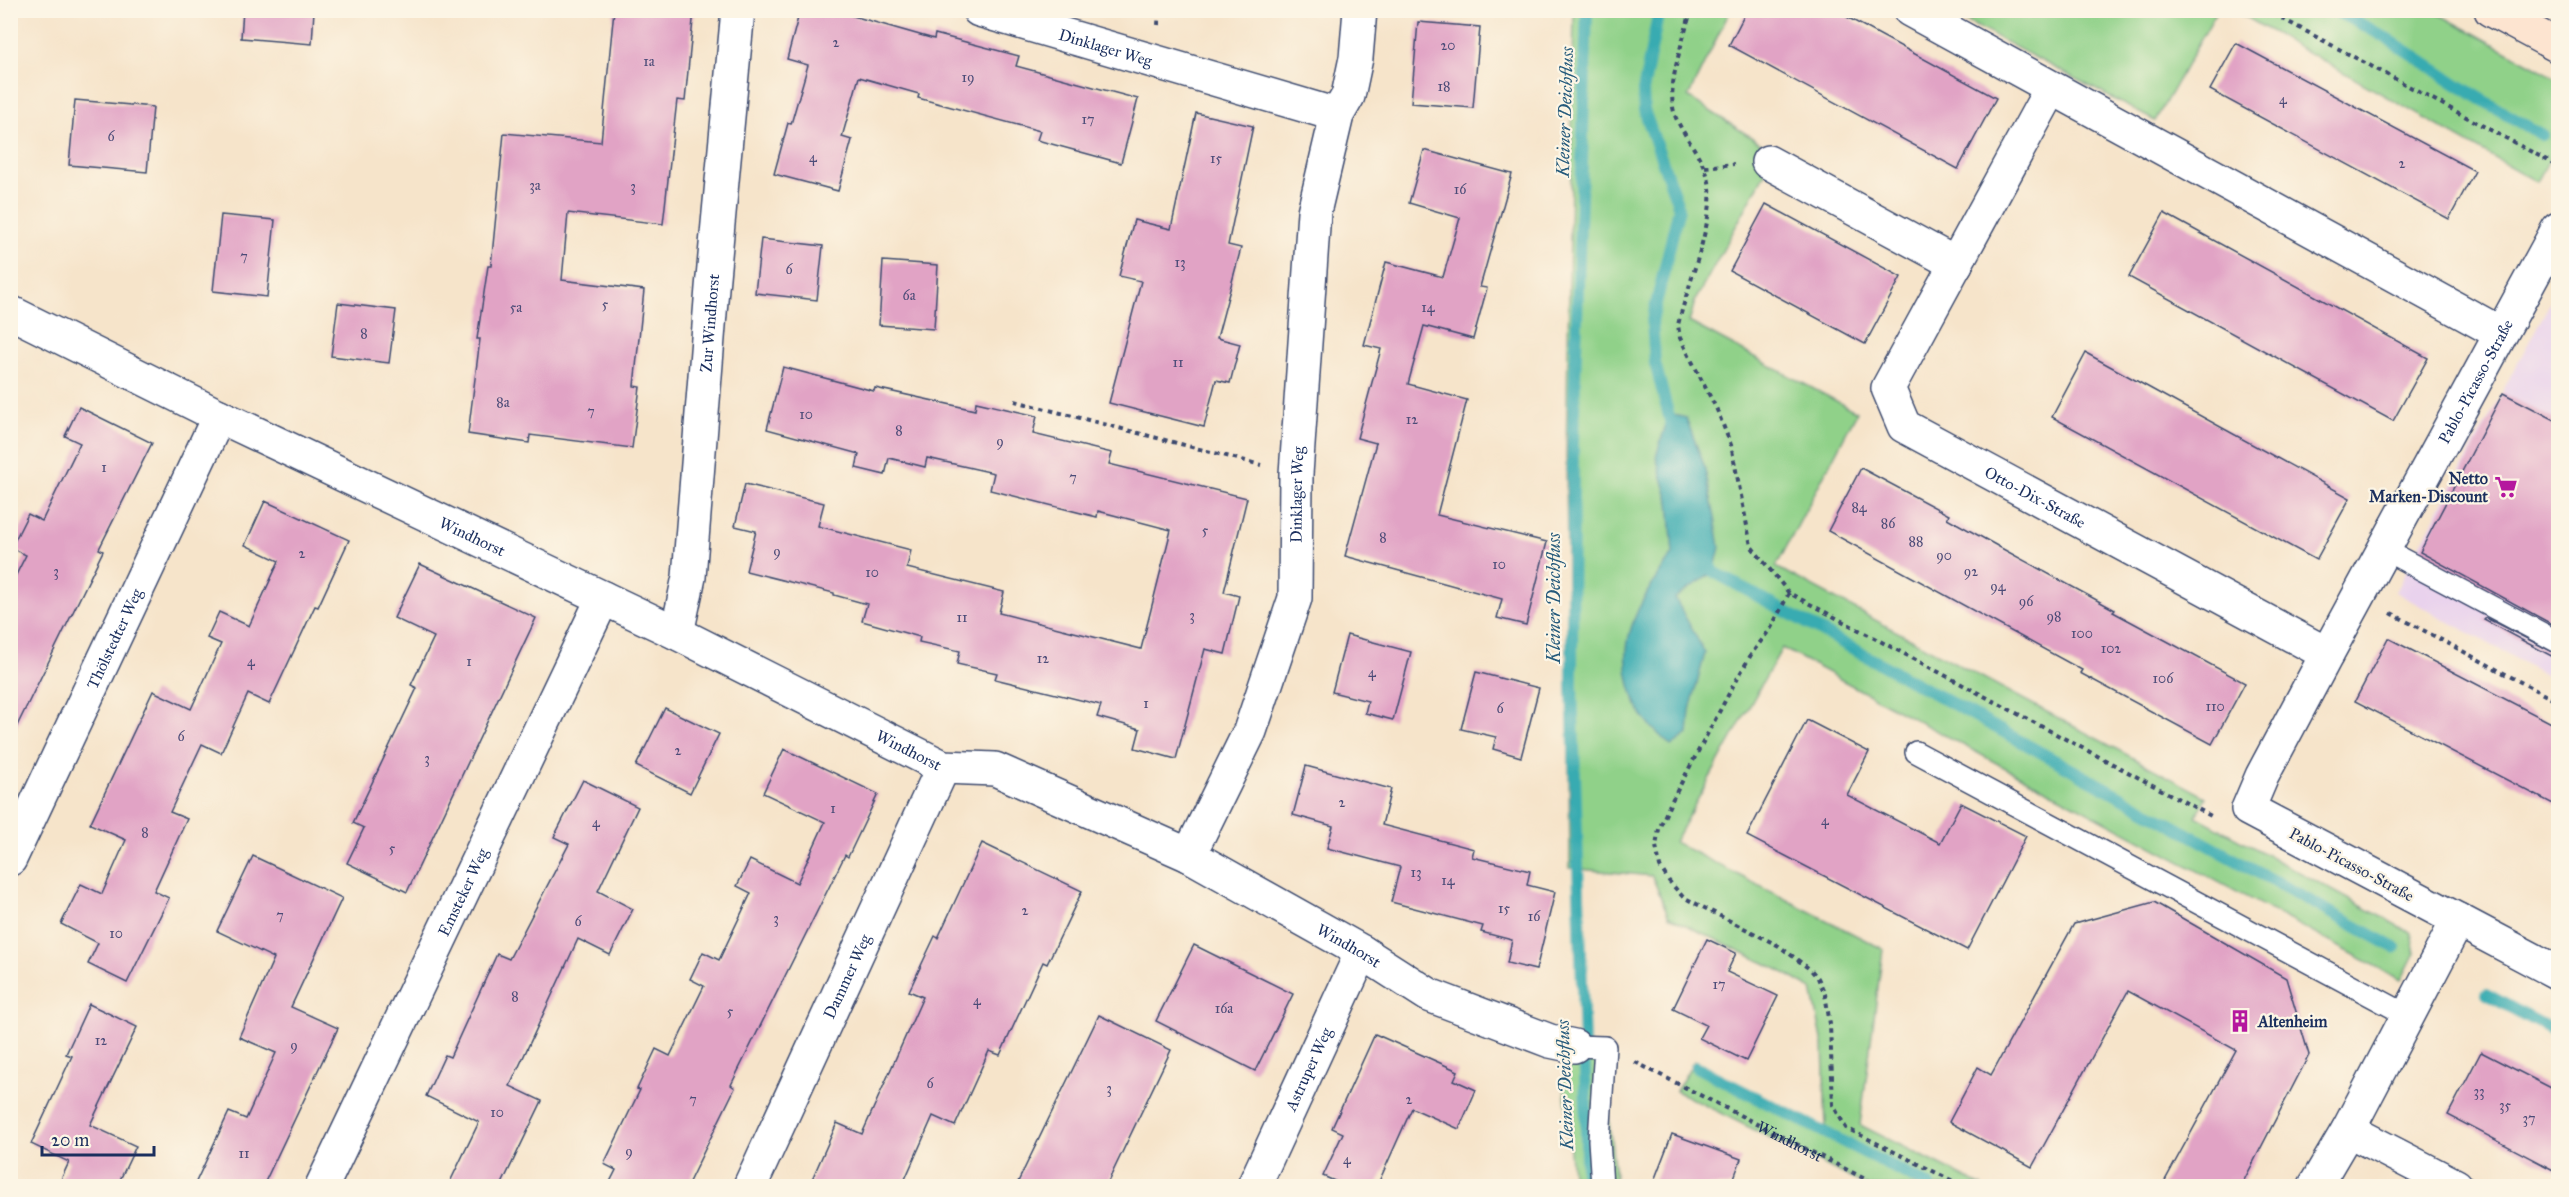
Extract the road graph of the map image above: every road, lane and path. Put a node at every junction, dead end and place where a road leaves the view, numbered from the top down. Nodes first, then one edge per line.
1 (738, 10) edge
2 (979, 10) edge
3 (1360, 10) edge
4 (1691, 10) edge
5 (1910, 10) edge
6 (2266, 10) edge
7 (2491, 10) edge
8 (2559, 46) edge
9 (2050, 89) junction
10 (1337, 115) junction
11 (1768, 162) dead end
12 (2559, 166) edge
13 (2559, 229) edge
14 (1956, 264) junction
15 (10, 312) edge
16 (2500, 333) junction
17 (1015, 401) dead end
18 (219, 416) junction
19 (1296, 474) junction
20 (2383, 549) junction
21 (1789, 593) junction
22 (2359, 596) junction
23 (603, 598) junction
24 (677, 633) junction
25 (2559, 642) edge
26 (2326, 654) junction
27 (2559, 702) edge
28 (1916, 752) dead end
29 (943, 767) junction
30 (2248, 808) junction
31 (1189, 855) junction
32 (10, 859) edge
33 (2458, 920) junction
34 (1362, 952) junction
35 (2559, 973) edge
36 (2409, 1016) junction
37 (1590, 1046) junction
38 (2348, 1130) junction
39 (322, 1186) edge
40 (750, 1186) edge
41 (1254, 1186) edge
42 (1602, 1186) edge
43 (1879, 1186) edge
44 (1963, 1186) edge
45 (2315, 1186) edge
46 (2456, 1186) edge

1 - 24 street, Zur Windhorst
2 - 10 street, Dinklager Weg
3 - 10 street, Dinklager Weg
4 - 21 path
5 - 9 street
6 - 12 path
7 - 8 main road
9 - 14 street, Otto-Dix-Straße
9 - 16 street
10 - 19 street, Dinklager Weg
11 - 14 street
13 - 16 street, Pablo-Picasso-Straße
14 - 26 street, Otto-Dix-Straße
15 - 18 street, Windhorst
16 - 20 street, Pablo-Picasso-Straße
17 - 19 path
18 - 23 street, Windhorst
18 - 32 street, Thölstedter Weg
19 - 31 street, Dinklager Weg
20 - 22 street, Pablo-Picasso-Straße
20 - 25 lane
21 - 30 path
21 - 44 path
22 - 26 street, Pablo-Picasso-Straße
22 - 27 path
23 - 24 street, Windhorst
23 - 39 street, Emsteker Weg
24 - 29 street, Windhorst
26 - 30 street, Pablo-Picasso-Straße
28 - 36 lane
29 - 31 street, Windhorst
29 - 40 street, Dammer Weg
30 - 33 street, Pablo-Picasso-Straße
31 - 34 street, Windhorst
33 - 35 street, Pablo-Picasso-Straße
33 - 36 street
34 - 37 street, Windhorst
34 - 41 street, Astruper Weg
36 - 38 street
37 - 42 lane
37 - 43 path, Windhorst
38 - 45 street
38 - 46 street

